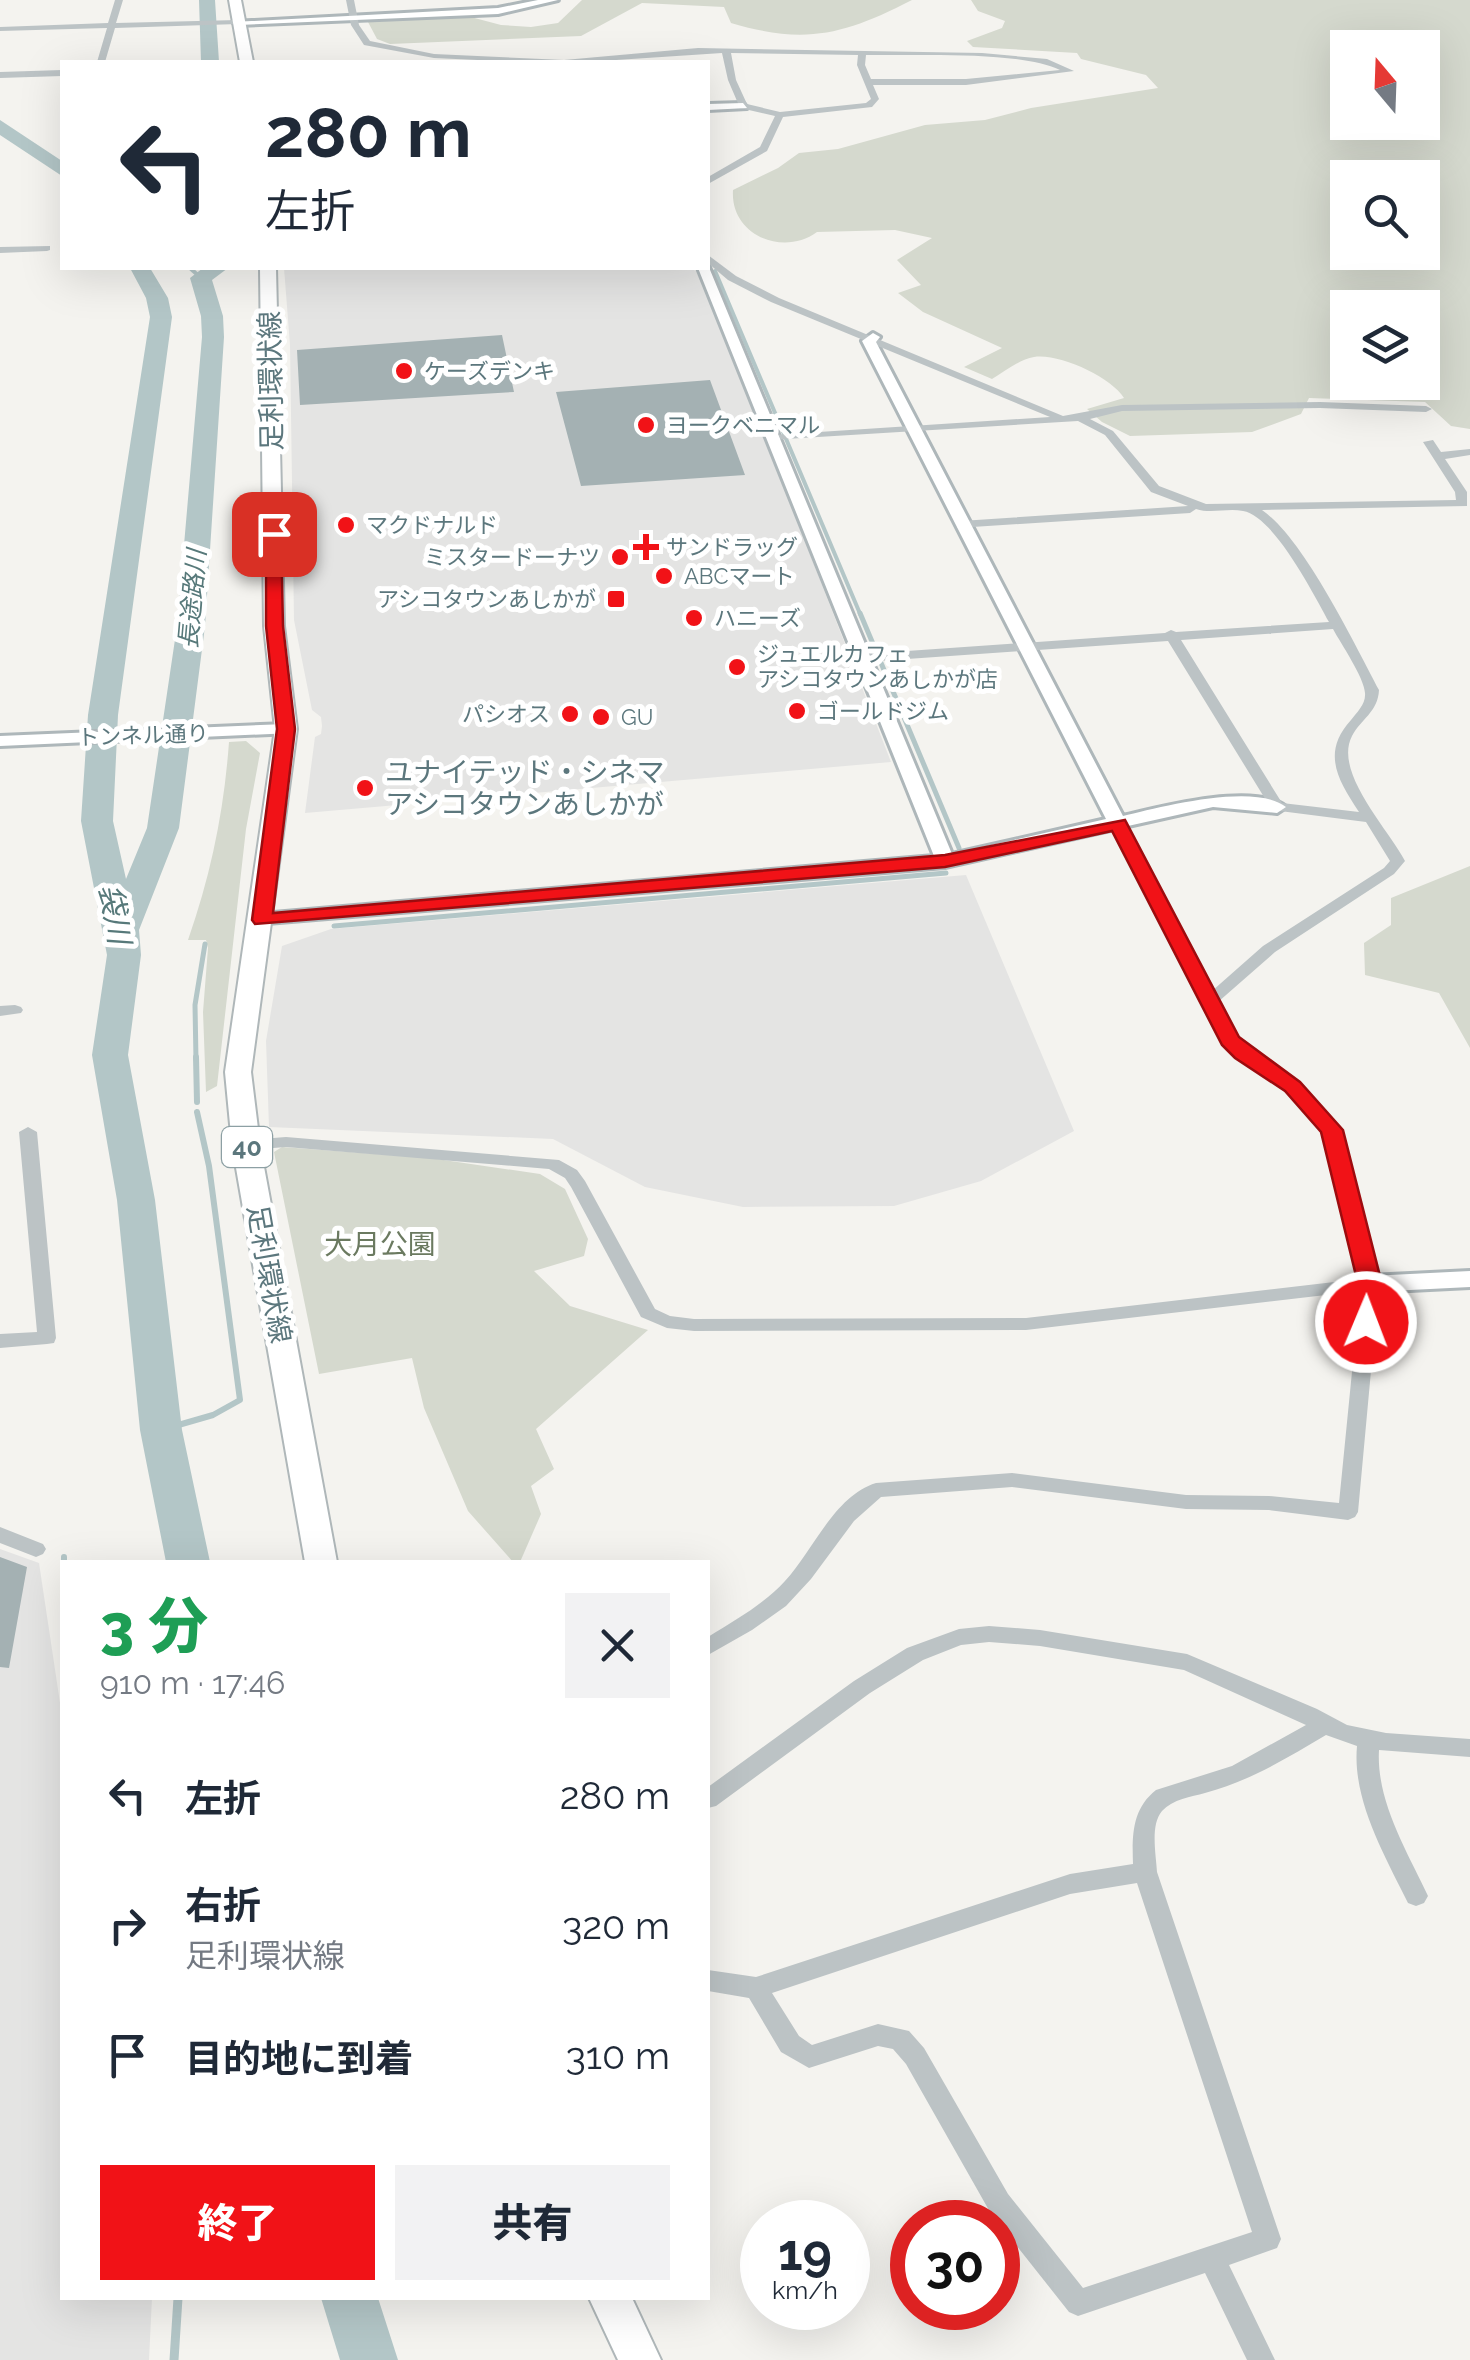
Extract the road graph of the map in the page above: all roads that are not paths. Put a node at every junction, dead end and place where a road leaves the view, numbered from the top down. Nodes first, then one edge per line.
1 (120, 0) edge
2 (235, 0) edge
3 (350, 0) edge
4 (552, 0) edge
5 (353, 18) junction
6 (238, 22) junction
7 (112, 25) junction
8 (0, 28) edge
9 (367, 43) junction
10 (726, 50) junction
11 (862, 53) junction
12 (102, 60) edge
13 (247, 60) edge
14 (365, 60) edge
15 (486, 60) edge
16 (630, 60) edge
17 (60, 72) edge
18 (0, 75) edge
19 (870, 82) junction
20 (743, 106) junction
21 (710, 107) edge
22 (780, 115) junction
23 (710, 177) edge
24 (47, 248) dead end
25 (0, 250) edge
26 (710, 260) edge
27 (268, 270) edge
28 (705, 270) edge
29 (874, 337) junction
30 (1426, 409) dead end
31 (1063, 418) junction
32 (1080, 418) junction
33 (912, 428) junction
34 (773, 438) junction
35 (1429, 442) dead end
36 (1470, 452) edge
37 (1438, 456) junction
38 (1465, 491) edge
39 (1204, 508) junction
40 (1250, 508) junction
41 (961, 524) junction
42 (1334, 625) junction
43 (1171, 634) junction
44 (1022, 645) junction
45 (864, 658) junction
46 (286, 729) junction
47 (0, 741) edge
48 (1277, 807) junction
49 (1370, 818) junction
50 (1118, 824) junction
51 (945, 861) junction
52 (262, 920) junction
53 (1208, 1002) junction
54 (28, 1132) dead end
55 (246, 1145) junction
56 (1470, 1279) edge
57 (1370, 1284) junction
58 (0, 1341) edge
59 (0, 1535) edge
60 (36, 1549) dead end
61 (321, 1560) edge
62 (710, 1646) edge
63 (1323, 1726) junction
64 (1369, 1738) junction
65 (1470, 1748) edge
66 (710, 1798) edge
67 (1145, 1872) junction
68 (1416, 1896) dead end
69 (710, 1980) edge
70 (756, 1988) junction
71 (1212, 2256) junction
72 (611, 2300) edge
73 (640, 2360) edge
74 (1261, 2360) edge

1 - 7 street
2 - 6 main road
3 - 5 street
4 - 5 street
5 - 6 street
5 - 9 street
6 - 7 street
6 - 13 main road
7 - 8 street
7 - 12 street
9 - 14 street
9 - 15 street
10 - 11 street
10 - 16 street
10 - 20 street
11 - 19 street
11 - 19 street
17 - 18 street
19 - 22 street
20 - 21 street
20 - 22 street
22 - 23 street
24 - 25 street
26 - 29 street
27 - 46 main road, 足利環状線 / 40
28 - 34 street
29 - 31 street
29 - 33 street
30 - 32 street
31 - 32 street
31 - 33 street
32 - 39 street
33 - 34 street
33 - 41 street
34 - 45 street
35 - 37 street
36 - 37 street
37 - 38 street
38 - 40 street
39 - 40 street
39 - 41 street
40 - 42 street
41 - 44 street
42 - 43 street
42 - 49 street
43 - 44 street
43 - 48 street
44 - 45 street
44 - 50 street
45 - 51 street
46 - 47 street, トンネル通り
46 - 52 main road, 足利環状線 / 40
48 - 49 street
48 - 50 street
49 - 53 street
50 - 51 street
50 - 53 street
51 - 52 street
52 - 55 main road, 足利環状線 / 40
53 - 57 street
54 - 58 street
55 - 57 street
55 - 61 main road, 足利環状線 / 40
56 - 57 street
57 - 62 street
59 - 60 street
63 - 64 street
63 - 66 street
63 - 67 street
64 - 65 street
64 - 68 street
67 - 70 street
67 - 71 street
69 - 70 street
70 - 71 street
71 - 74 street
72 - 73 main road

